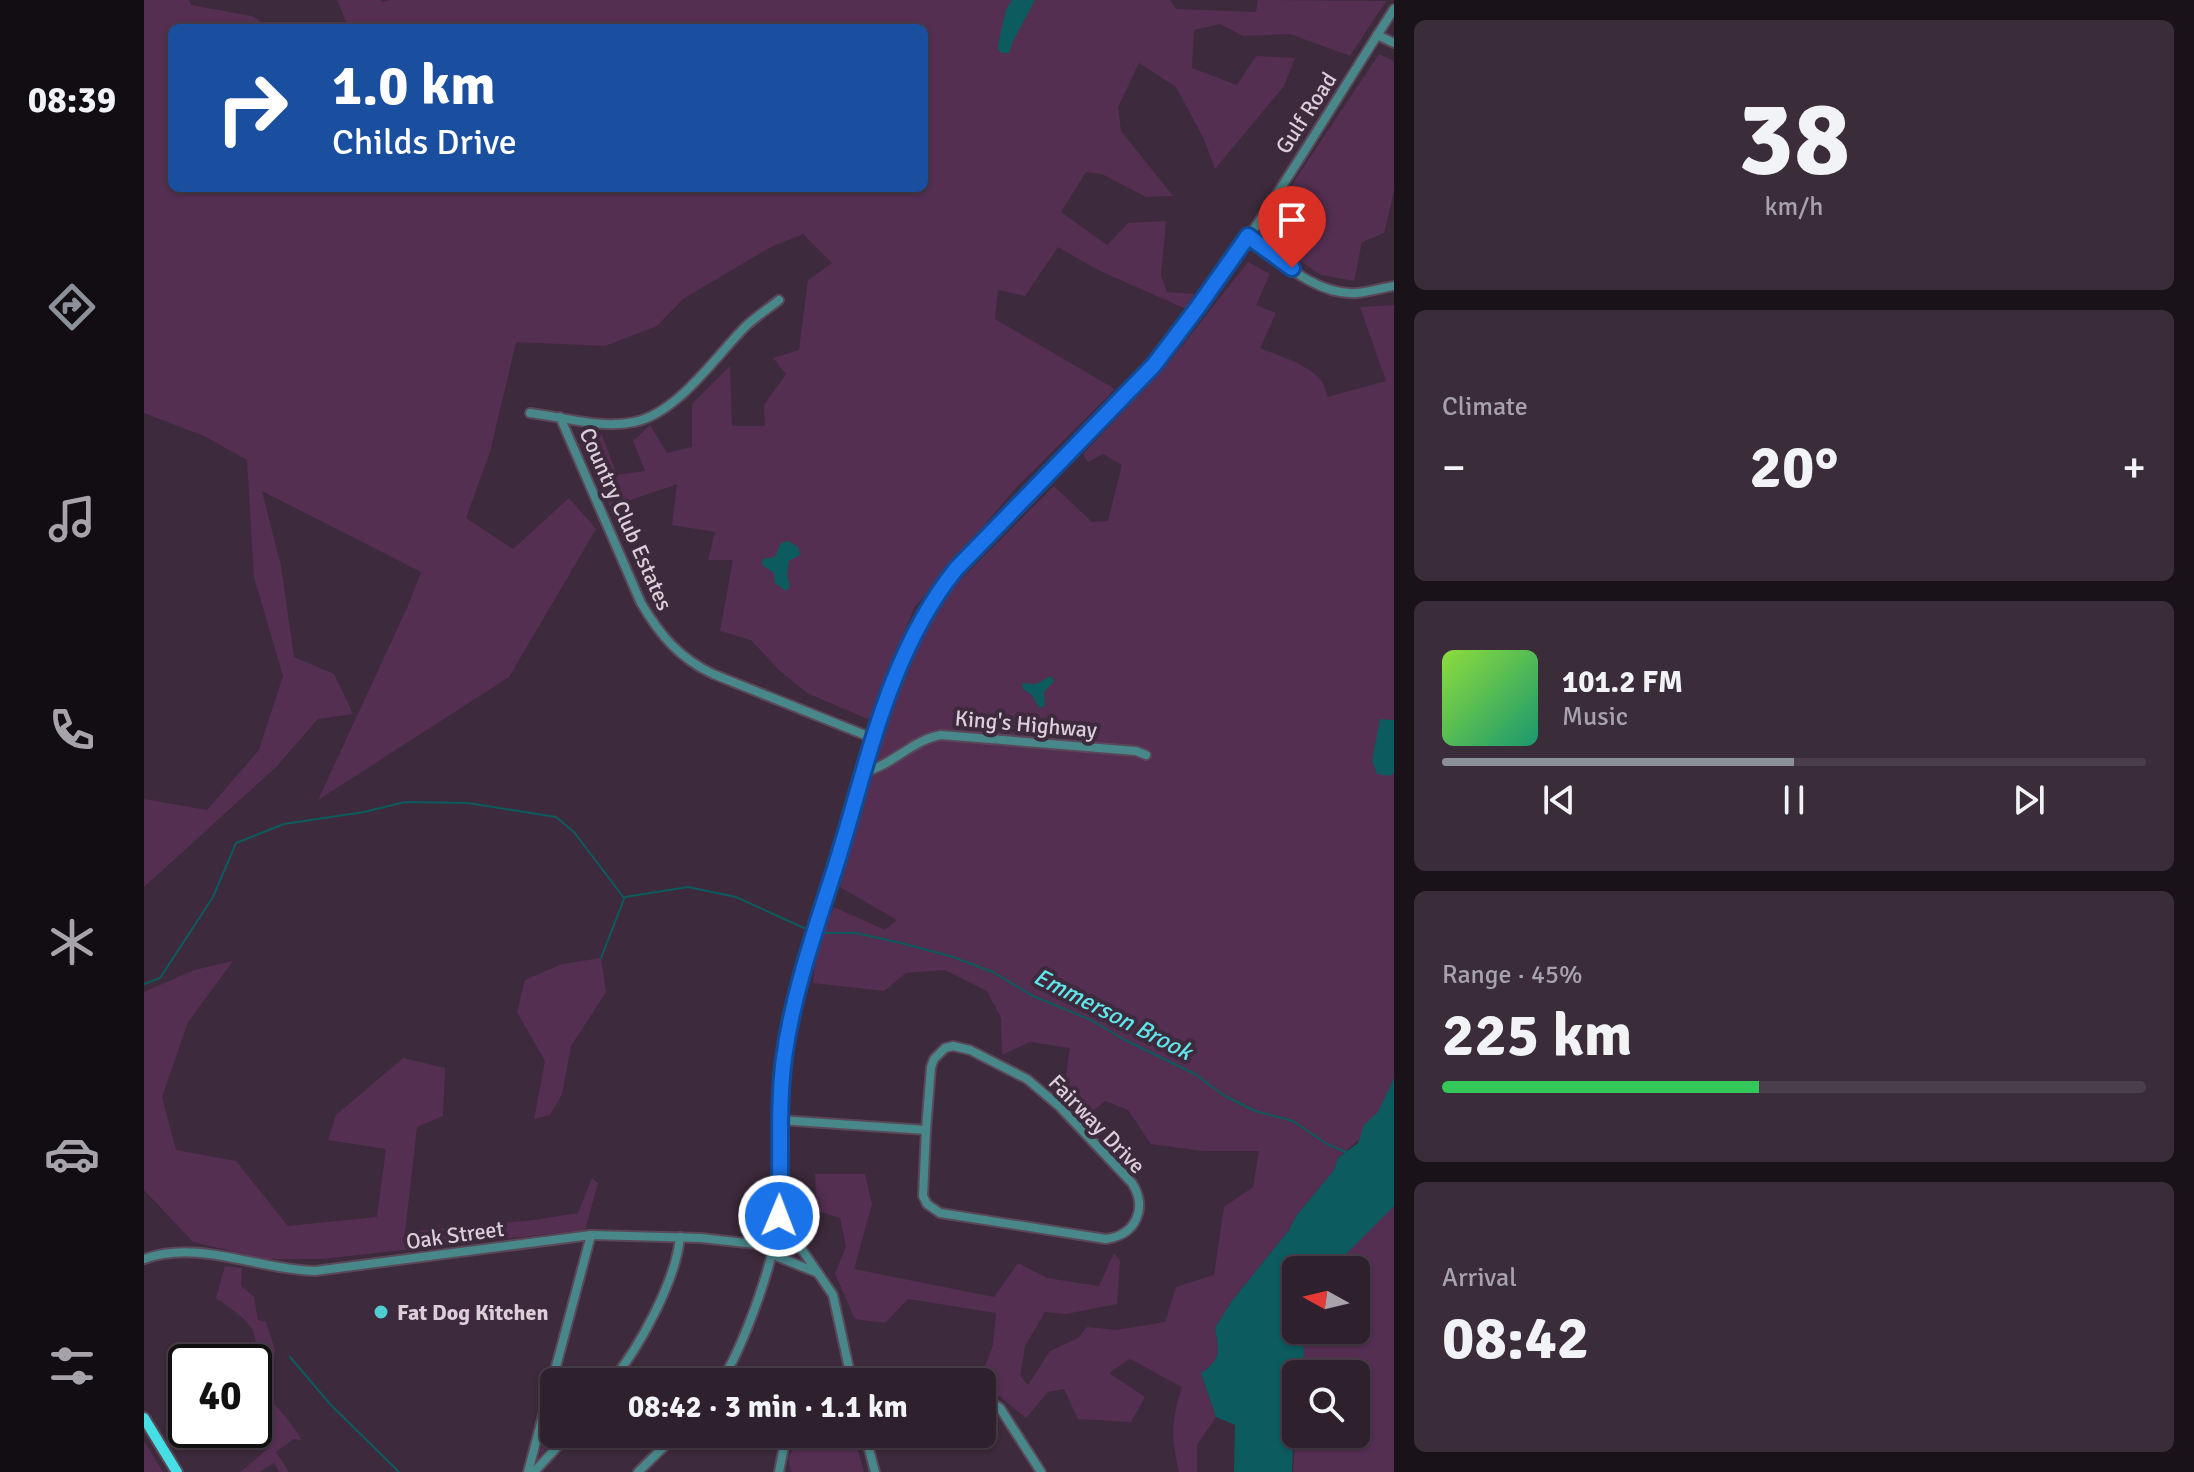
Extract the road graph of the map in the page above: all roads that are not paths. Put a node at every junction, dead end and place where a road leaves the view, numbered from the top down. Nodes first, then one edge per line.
1 (1394, 9) edge
2 (1377, 35) junction
3 (1394, 43) edge
4 (1248, 236) junction
5 (1394, 286) edge
6 (779, 300) dead end
7 (530, 413) dead end
8 (560, 417) junction
9 (875, 739) junction
10 (1146, 755) dead end
11 (864, 772) junction
12 (780, 1120) junction
13 (926, 1130) junction
14 (779, 1216) junction
15 (591, 1235) junction
16 (680, 1237) junction
17 (772, 1248) junction
18 (144, 1259) edge
19 (818, 1273) junction
20 (622, 1368) edge
21 (730, 1368) edge
22 (849, 1368) edge
23 (996, 1405) edge
24 (144, 1418) edge
25 (555, 1448) edge
26 (663, 1448) edge
27 (784, 1448) edge
28 (869, 1448) edge
29 (177, 1472) edge
30 (531, 1472) edge
31 (638, 1472) edge
32 (779, 1472) edge
33 (875, 1472) edge
34 (1041, 1472) edge

1 - 2 street, Gulf Road
2 - 3 street
2 - 4 street, Gulf Road
4 - 5 street
4 - 9 street, Gulf Road
6 - 8 street, Country Club Estates
7 - 8 street, Country Club Estates
8 - 9 street, Country Club Estates
9 - 11 street, Gulf Road
10 - 11 street, King's Highway
11 - 12 street, Gulf Road
12 - 13 street
12 - 14 street, Gulf Road
13 - 13 street, Fairway Drive
14 - 17 street, Gulf Road
14 - 19 street
15 - 16 street, Oak Street
15 - 18 street, Oak Street
15 - 30 street
16 - 17 street, Oak Street
16 - 20 street
17 - 19 street, Oak Street
17 - 21 street, Gulf Road
19 - 22 street
23 - 34 street
24 - 29 main road
25 - 30 street
26 - 31 street
27 - 32 street
28 - 33 street

